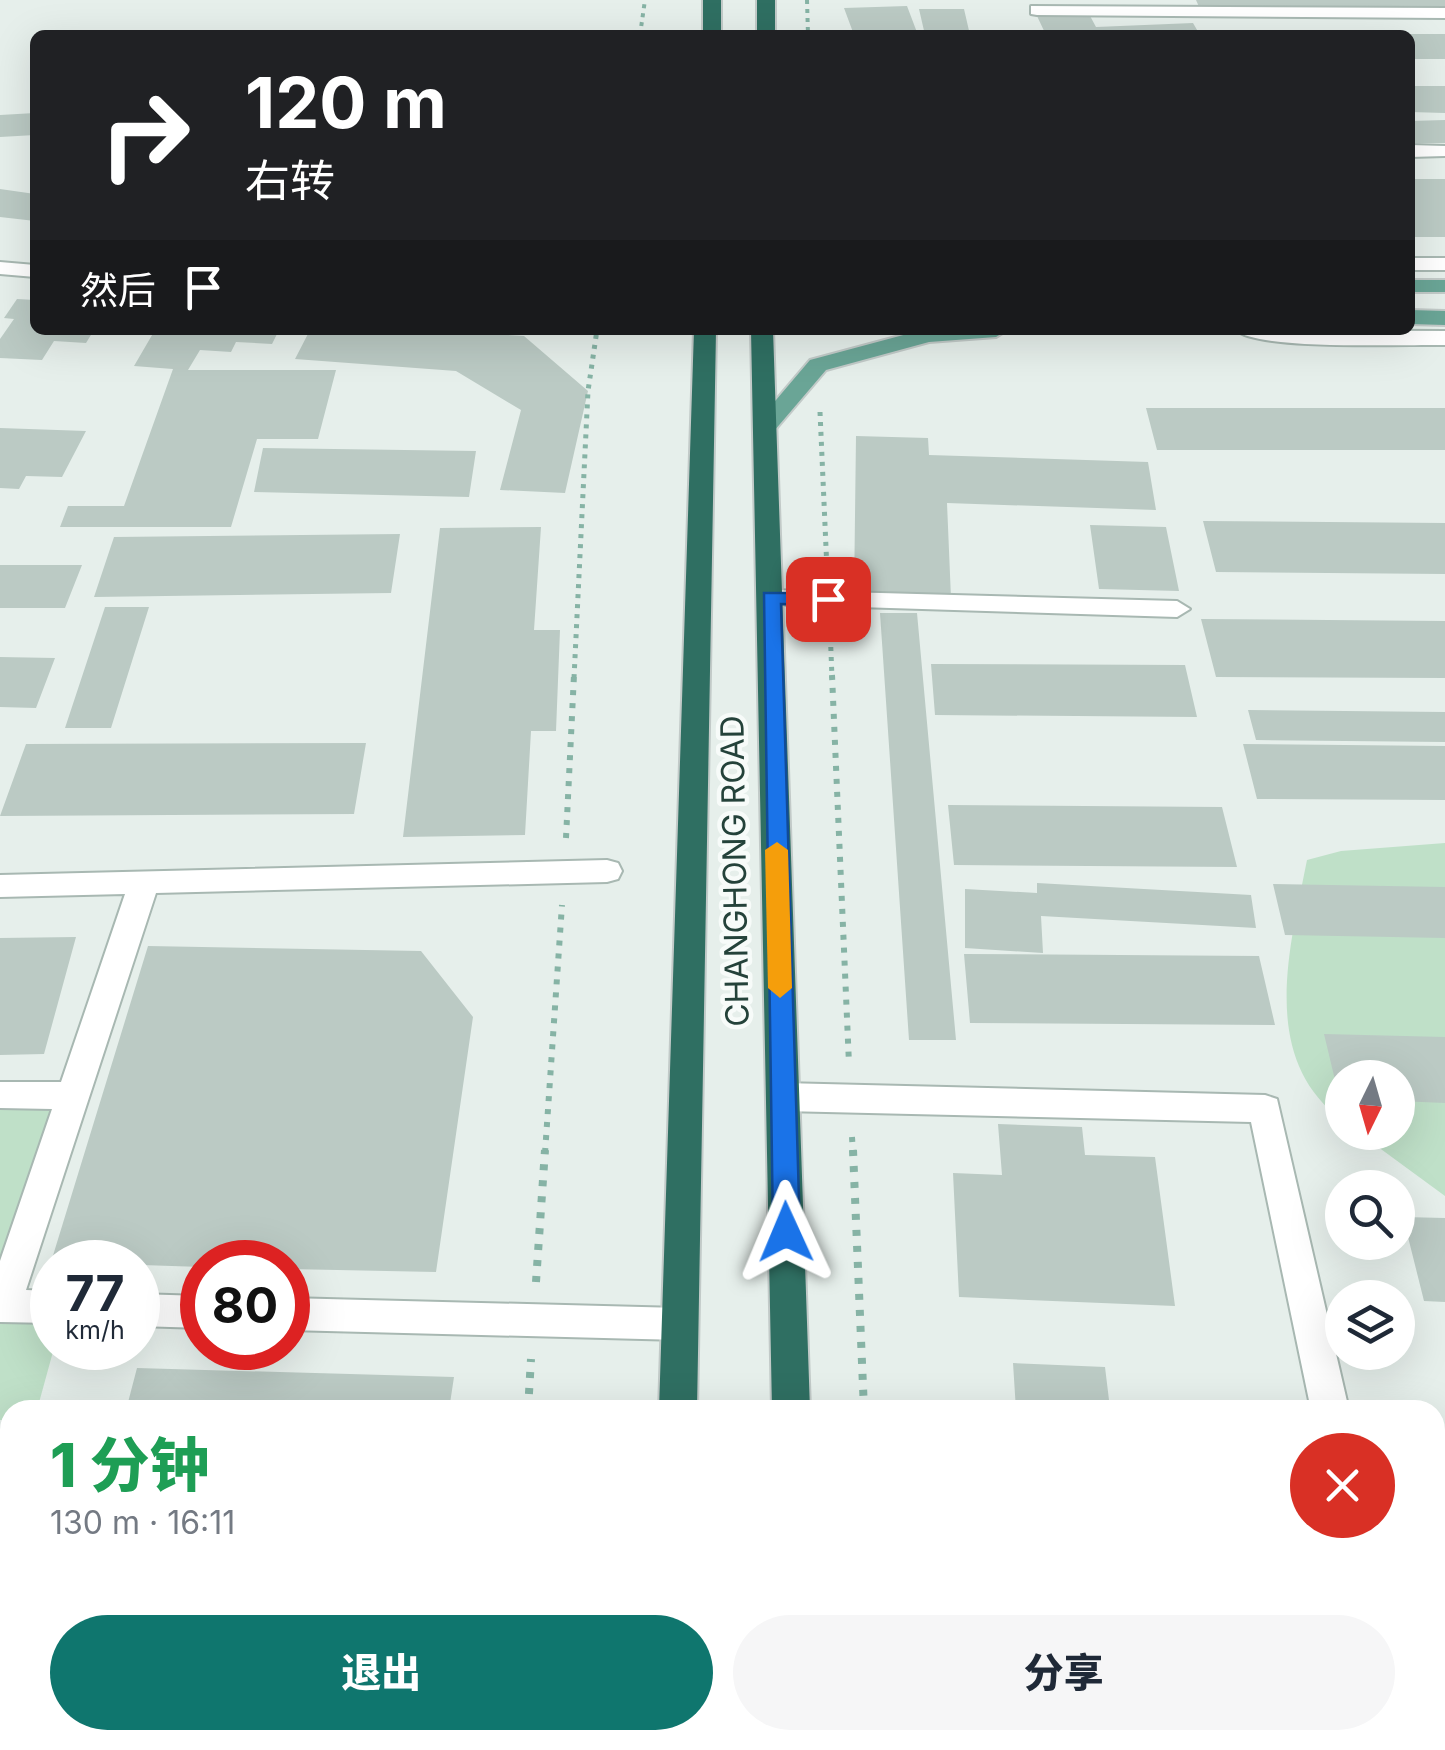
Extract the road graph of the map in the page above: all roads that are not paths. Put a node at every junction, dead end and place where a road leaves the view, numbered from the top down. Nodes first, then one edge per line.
1 (712, 0) edge
2 (766, 0) edge
3 (1037, 10) dead end
4 (1445, 13) edge
5 (712, 30) edge
6 (766, 30) edge
7 (1415, 151) edge
8 (1441, 151) dead end
9 (1415, 264) edge
10 (1445, 264) edge
11 (0, 268) edge
12 (30, 270) edge
13 (1415, 286) edge
14 (1445, 286) edge
15 (1415, 318) edge
16 (1445, 318) edge
17 (705, 335) edge
18 (762, 335) edge
19 (939, 335) edge
20 (1282, 335) edge
21 (1445, 338) edge
22 (766, 426) junction
23 (770, 598) junction
24 (1178, 609) dead end
25 (608, 871) dead end
26 (144, 883) junction
27 (0, 886) edge
28 (0, 1095) edge
29 (73, 1096) junction
30 (783, 1098) junction
31 (2, 1306) edge
32 (30, 1307) edge
33 (310, 1315) edge
34 (680, 1324) junction
35 (678, 1400) edge
36 (791, 1400) edge
37 (1328, 1400) edge

1 - 5 highway
2 - 6 highway
3 - 4 street
7 - 8 street
9 - 10 street
11 - 12 street
13 - 14 main road
15 - 16 main road
17 - 34 highway, CHANGHONG ROAD
18 - 22 highway, CHANGHONG ROAD
19 - 22 main road
20 - 21 street
22 - 23 highway, CHANGHONG ROAD
23 - 24 street
23 - 30 highway, CHANGHONG ROAD
25 - 26 street
26 - 27 street
26 - 29 street
28 - 29 street
29 - 31 street
30 - 36 highway, CHANGHONG ROAD
30 - 37 street
31 - 32 street
33 - 34 street
34 - 35 highway, CHANGHONG ROAD

